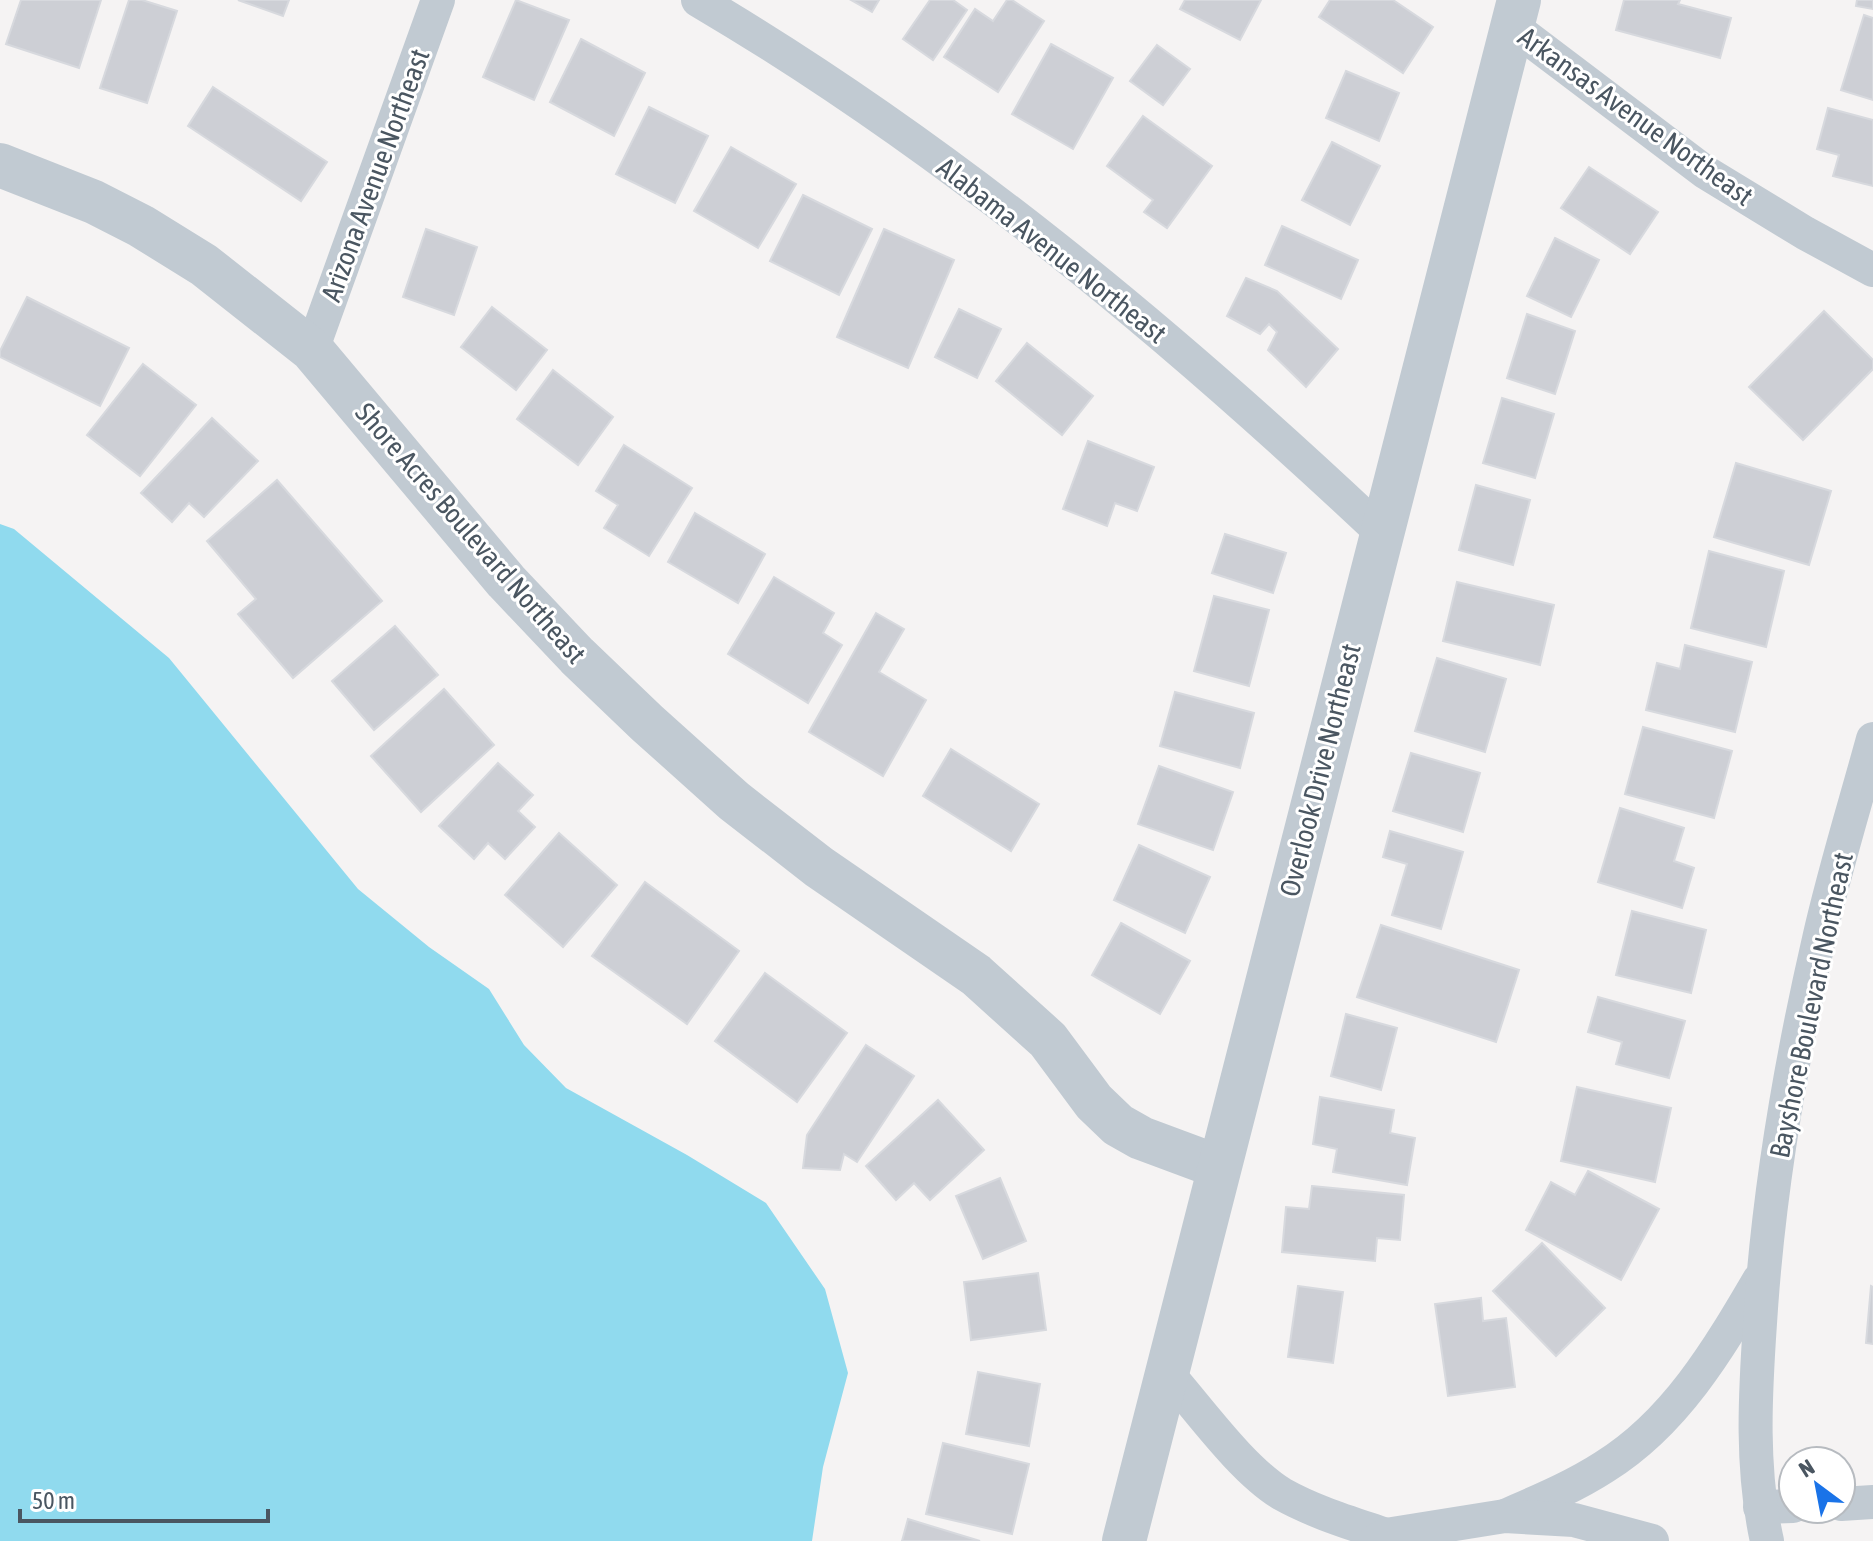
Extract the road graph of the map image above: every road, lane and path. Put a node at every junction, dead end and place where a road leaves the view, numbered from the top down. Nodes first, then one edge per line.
1 (438, 0) edge
2 (698, 0) edge
3 (1507, 9) edge
4 (0, 165) edge
5 (1873, 270) edge
6 (312, 350) junction
7 (1381, 532) junction
8 (1873, 739) edge
9 (1219, 1167) junction
10 (1763, 1273) junction
11 (1167, 1373) junction
12 (1776, 1507) edge
13 (1505, 1516) junction
14 (1380, 1538) edge
15 (1124, 1541) edge
16 (1652, 1541) edge
17 (1767, 1541) edge

1 - 6 street, Arizona Avenue Northeast
2 - 7 street, Alabama Avenue Northeast
3 - 5 street, Arkansas Avenue Northeast
3 - 7 street, Overlook Drive Northeast
4 - 6 street, Shore Acres Boulevard Northeast
6 - 9 street, Shore Acres Boulevard Northeast
7 - 9 street, Overlook Drive Northeast
8 - 10 street, Bayshore Boulevard Northeast
9 - 11 street, Overlook Drive Northeast
10 - 12 street, Bayshore Boulevard Northeast
10 - 13 street, Bayshore Boulevard Northeast
11 - 14 street, Bayshore Boulevard Northeast
11 - 15 street, Overlook Drive Northeast
12 - 17 street, Bayshore Boulevard Northeast
13 - 14 street, Bayshore Boulevard Northeast
13 - 16 street, Bayshore Boulevard Northeast

